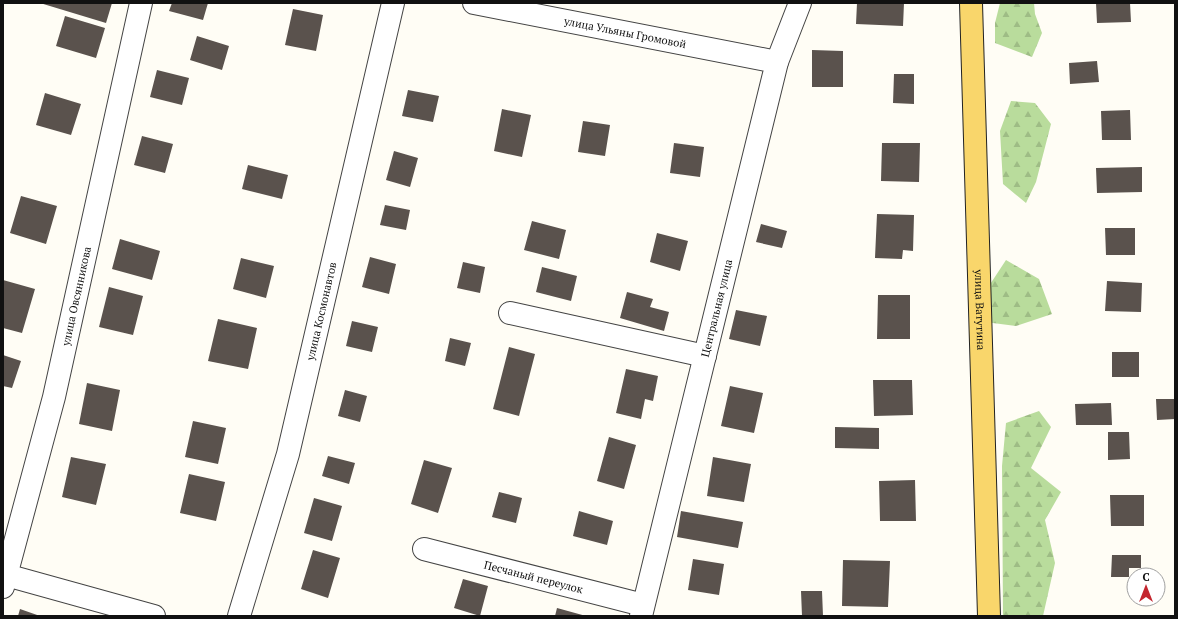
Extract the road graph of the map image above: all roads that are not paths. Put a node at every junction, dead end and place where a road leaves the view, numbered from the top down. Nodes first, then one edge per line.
1 (141, 3) edge
2 (393, 3) edge
3 (474, 3) edge
4 (800, 3) edge
5 (971, 3) edge
6 (777, 62) junction
7 (510, 313) dead end
8 (705, 356) junction
9 (424, 549) dead end
10 (4, 581) edge
11 (642, 611) edge
12 (154, 616) edge
13 (239, 616) edge
14 (989, 616) edge

1 - 10 street, улица Овсянникова
2 - 13 street, улица Космонавтов
3 - 6 street, улица Ульяны Громовой
4 - 6 street, Центральная улица
5 - 14 main road, улица Ватутина
6 - 8 street, Центральная улица
7 - 8 street
8 - 11 street, Центральная улица
9 - 11 street, Песчаный переулок
10 - 12 street

